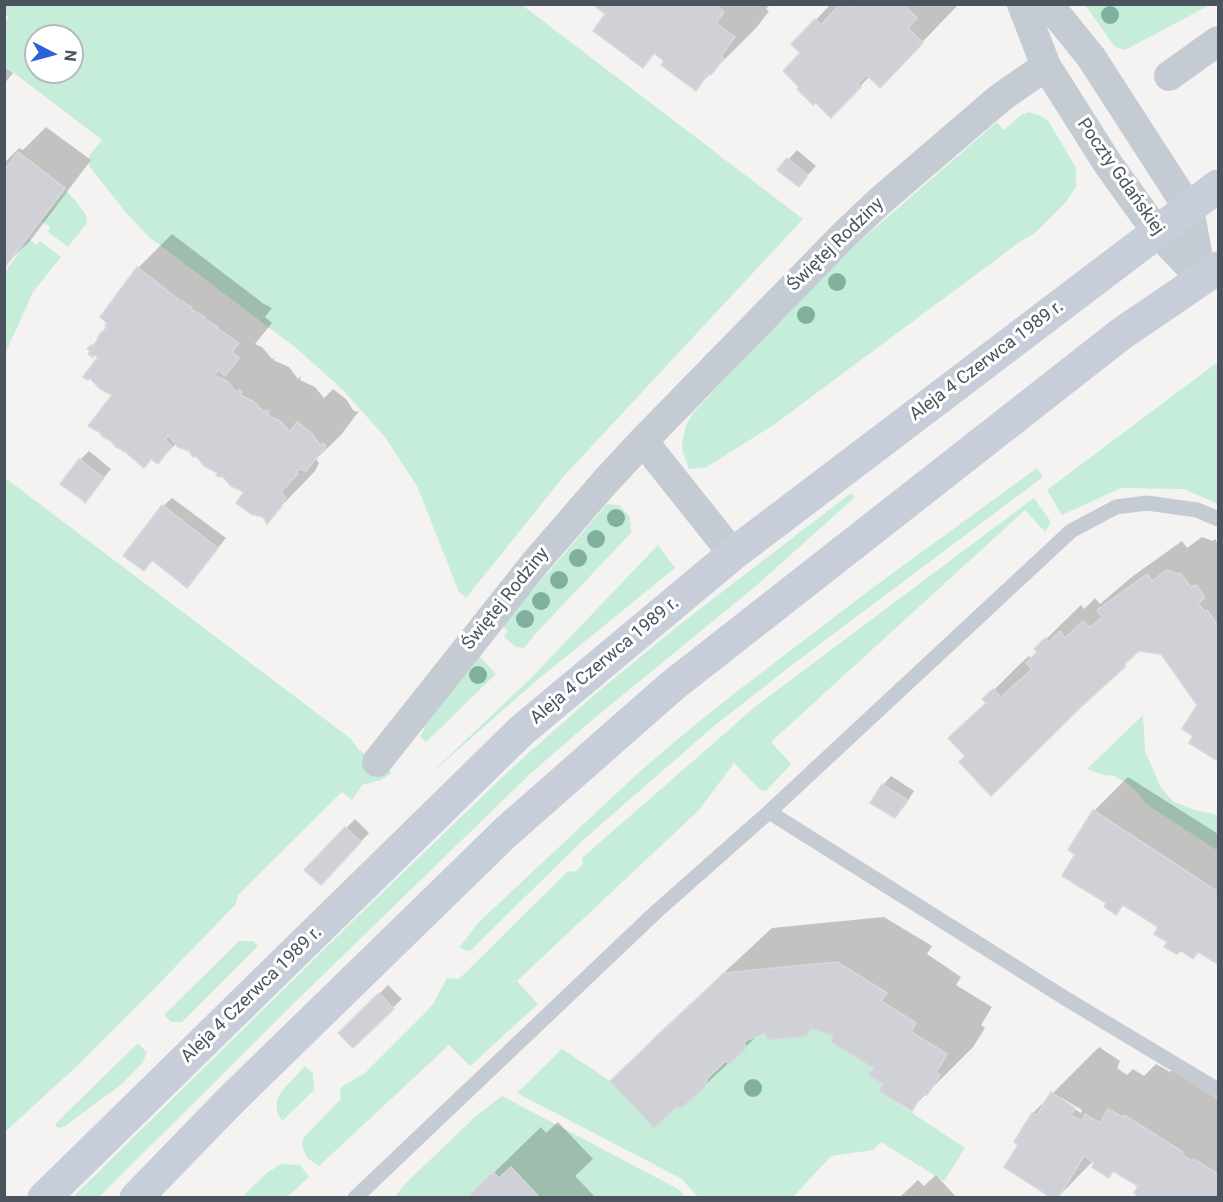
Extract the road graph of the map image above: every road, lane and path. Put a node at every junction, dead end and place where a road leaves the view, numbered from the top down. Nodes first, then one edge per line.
1 (1023, 4) edge
2 (1048, 4) edge
3 (1218, 41) edge
4 (1046, 66) junction
5 (1169, 76) dead end
6 (1218, 186) edge
7 (1189, 209) junction
8 (1157, 232) junction
9 (1210, 274) edge
10 (643, 441) junction
11 (1218, 519) edge
12 (733, 554) junction
13 (376, 762) dead end
14 (769, 812) junction
15 (1218, 1090) edge
16 (44, 1197) edge
17 (136, 1197) edge
18 (355, 1197) edge

1 - 4 street, Poczty Gdańskiej
2 - 7 street, Poczty Gdańskiej
3 - 5 street
4 - 8 street, Poczty Gdańskiej
4 - 10 street, Świętej Rodziny
6 - 7 main road, Aleja 4 Czerwca 1989 r.
7 - 8 main road, Aleja 4 Czerwca 1989 r.
7 - 9 street, Poczty Gdańskiej
8 - 9 street, Poczty Gdańskiej
8 - 12 main road, Aleja 4 Czerwca 1989 r.
9 - 17 main road
10 - 12 street
10 - 13 street, Świętej Rodziny
11 - 14 lane
12 - 16 main road, Aleja 4 Czerwca 1989 r.
14 - 15 lane
14 - 18 lane

